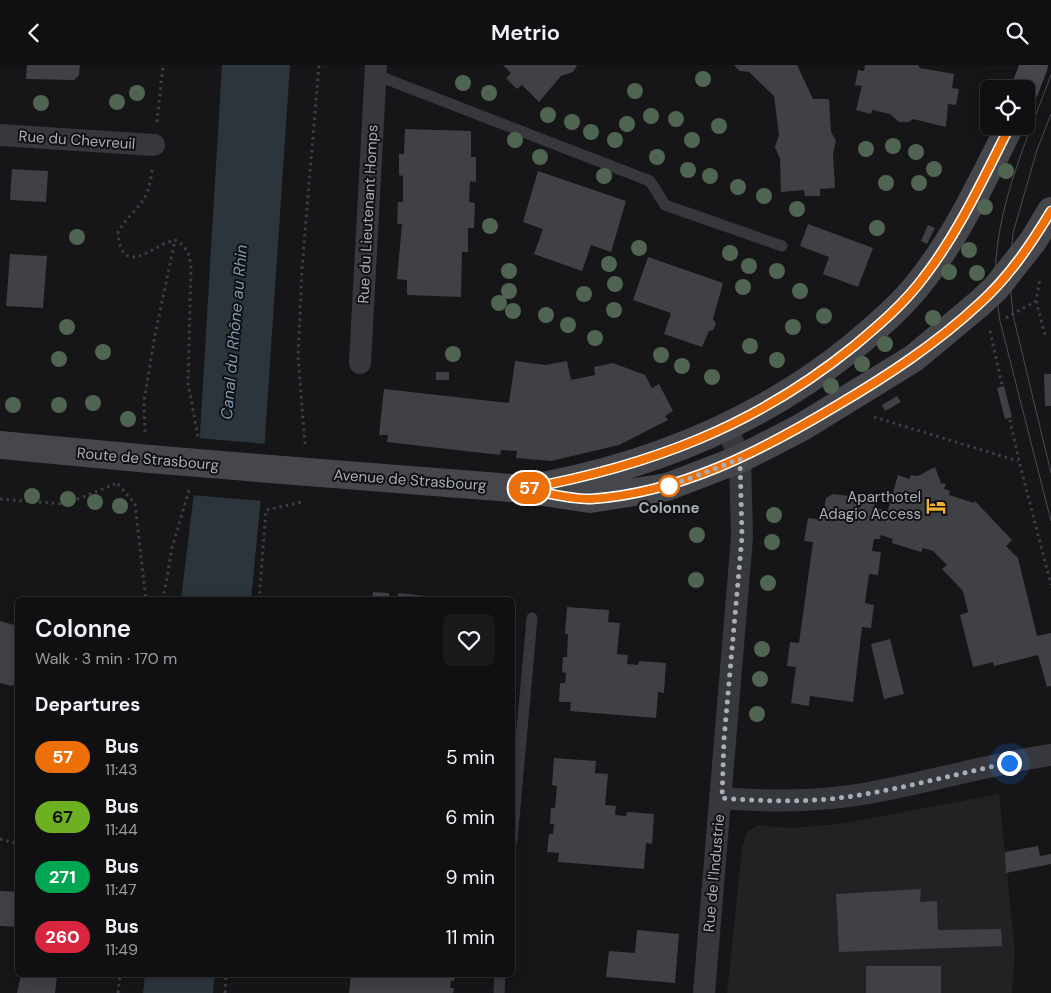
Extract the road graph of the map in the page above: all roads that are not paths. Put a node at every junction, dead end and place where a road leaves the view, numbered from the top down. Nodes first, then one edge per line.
1 (1034, 65) edge
2 (376, 70) edge
3 (1029, 80) edge
4 (0, 135) edge
5 (1005, 135) edge
6 (154, 145) road end
7 (1051, 211) edge
8 (782, 246) dead end
9 (360, 363) dead end
10 (727, 428) junction
11 (0, 445) edge
12 (300, 459) joint
13 (740, 459) junction
14 (524, 489) junction
15 (532, 618) dead end
16 (1051, 755) edge
17 (722, 798) junction
18 (515, 807) edge
19 (500, 977) edge
20 (499, 993) edge
21 (704, 993) edge

1 - 3 main road
2 - 8 lane
2 - 9 street, Rue du Lieutenant Homps
4 - 6 street, Rue du Chevreuil
5 - 10 main road, Avenue de Strasbourg
7 - 13 main road, Avenue de Strasbourg
10 - 13 street, Rue de l'Industrie
10 - 14 main road, Avenue de Strasbourg
11 - 12 main road, Route de Strasbourg, bridge
12 - 14 main road, Avenue de Strasbourg
13 - 14 main road, Avenue de Strasbourg
13 - 17 street, Rue de l'Industrie
15 - 18 lane
16 - 17 street
17 - 21 street, Rue de l'Industrie
19 - 20 lane

